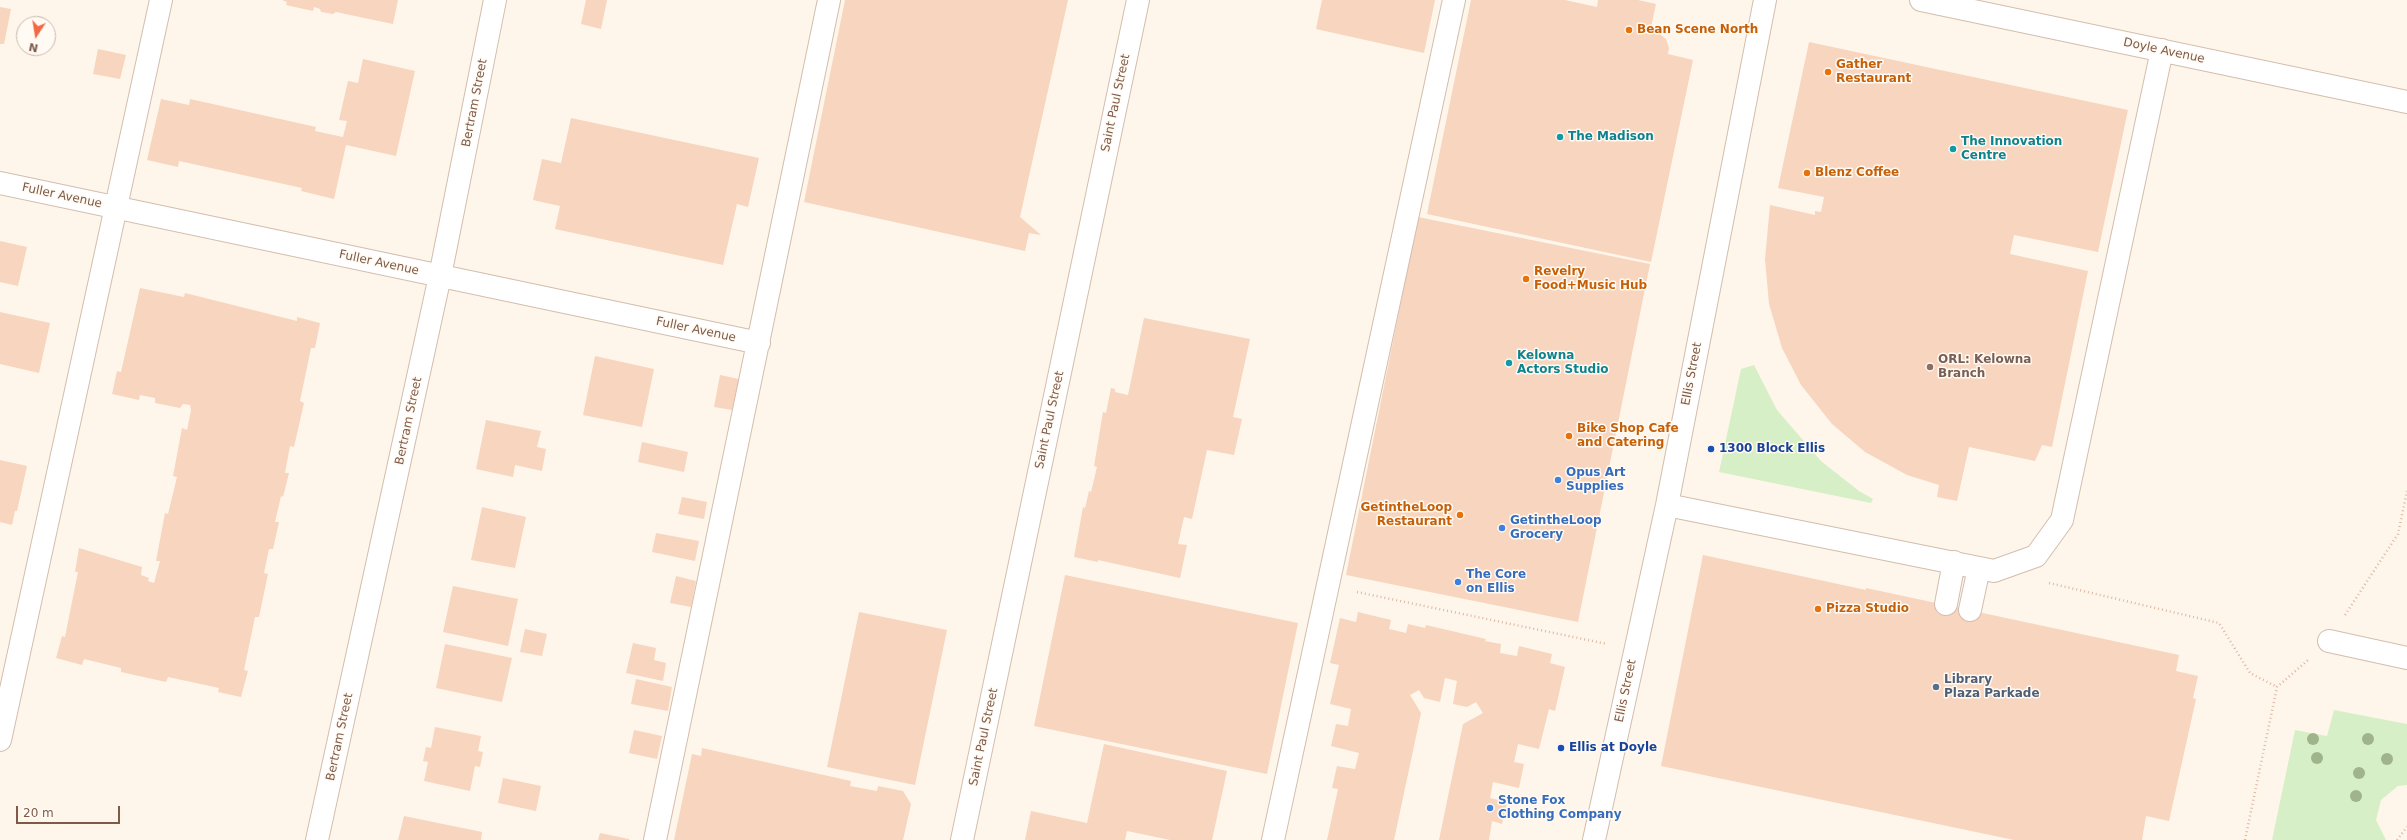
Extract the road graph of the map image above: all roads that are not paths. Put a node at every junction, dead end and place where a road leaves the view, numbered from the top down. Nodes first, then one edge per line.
1 (161, 0) edge
2 (495, 0) edge
3 (828, 0) edge
4 (1138, 0) edge
5 (1454, 0) edge
6 (1764, 0) edge
7 (1921, 0) edge
8 (2162, 50) junction
9 (2407, 102) edge
10 (0, 183) edge
11 (117, 208) junction
12 (440, 276) junction
13 (759, 343) junction
14 (1667, 505) junction
15 (1967, 565) junction
16 (1958, 607) dead end
17 (2329, 641) road end
18 (2407, 658) edge
19 (0, 740) edge
20 (317, 840) edge
21 (655, 840) edge
22 (962, 840) edge
23 (1273, 840) edge
24 (1594, 840) edge

1 - 11 street
2 - 12 street, Bertram Street
3 - 13 street
4 - 22 street, Saint Paul Street
5 - 23 street
6 - 14 street, Ellis Street
7 - 8 street, Doyle Avenue
8 - 9 street, Doyle Avenue
8 - 15 street
10 - 11 street, Fuller Avenue
11 - 12 street, Fuller Avenue
11 - 19 street
12 - 13 street, Fuller Avenue
12 - 20 street, Bertram Street
13 - 21 street
14 - 15 street
14 - 24 street, Ellis Street
15 - 16 street
17 - 18 street

